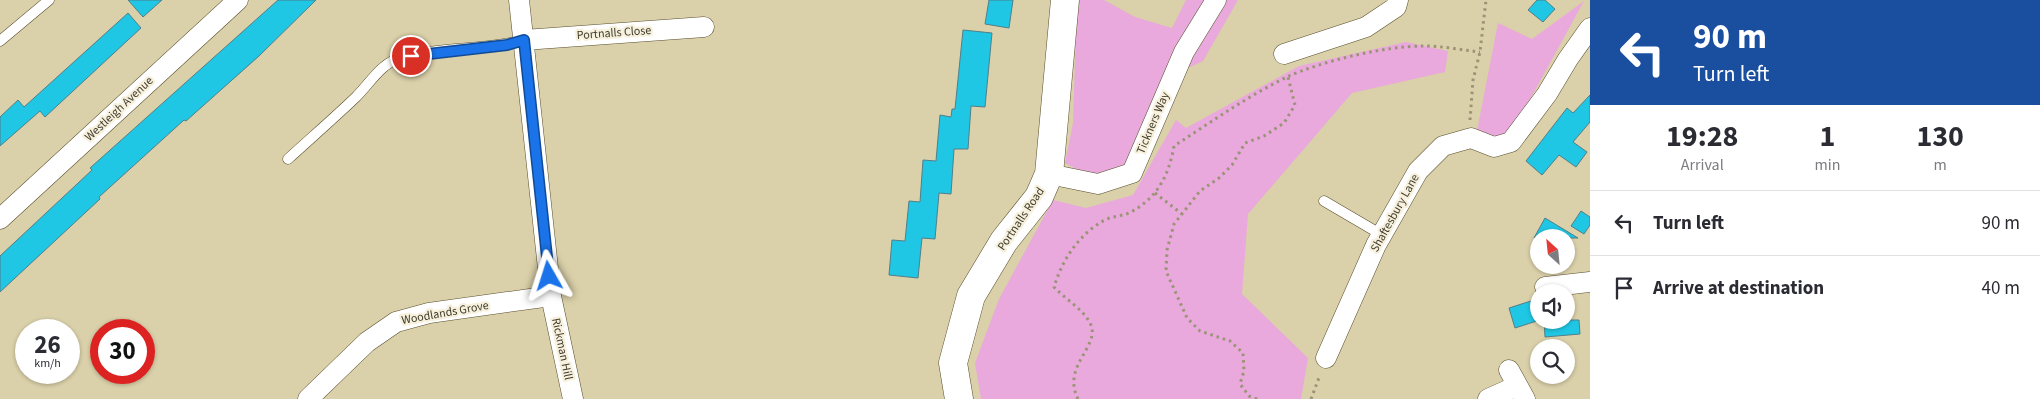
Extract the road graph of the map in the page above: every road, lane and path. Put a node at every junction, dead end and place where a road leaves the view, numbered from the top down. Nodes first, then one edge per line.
1 (49, 0) edge
2 (238, 0) edge
3 (519, 0) edge
4 (1065, 0) edge
5 (1216, 0) edge
6 (1398, 0) edge
7 (1486, 0) edge
8 (704, 27) dead end
9 (1590, 28) edge
10 (524, 40) junction
11 (0, 41) edge
12 (1480, 52) junction
13 (1284, 54) dead end
14 (1288, 77) junction
15 (1471, 138) junction
16 (288, 159) dead end
17 (1049, 174) junction
18 (1155, 193) junction
19 (1324, 200) dead end
20 (1182, 214) junction
21 (0, 219) edge
22 (1382, 235) junction
23 (1590, 282) edge
24 (1572, 284) edge
25 (551, 296) junction
26 (1326, 358) joint
27 (1517, 385) edge
28 (308, 399) edge
29 (574, 399) edge
30 (959, 399) edge
31 (1078, 399) edge
32 (1257, 399) edge
33 (1311, 399) edge
34 (1488, 399) edge

1 - 11 lane
2 - 21 street, Westleigh Avenue
3 - 10 street, Rickman Hill
4 - 17 street, Portnalls Road
5 - 17 street, Tickners Way
6 - 13 street
7 - 12 path
8 - 10 street, Portnalls Close
9 - 15 street
10 - 16 lane
10 - 25 street, Rickman Hill
12 - 14 path
12 - 15 path
14 - 18 path
14 - 20 path
15 - 22 street, Shaftesbury Lane
17 - 30 street, Portnalls Road
18 - 20 path
18 - 31 path
19 - 22 lane
20 - 32 path
22 - 26 street, Shaftesbury Lane
23 - 24 street
25 - 28 street, Woodlands Grove
25 - 29 street, Rickman Hill
26 - 33 path
27 - 34 street

